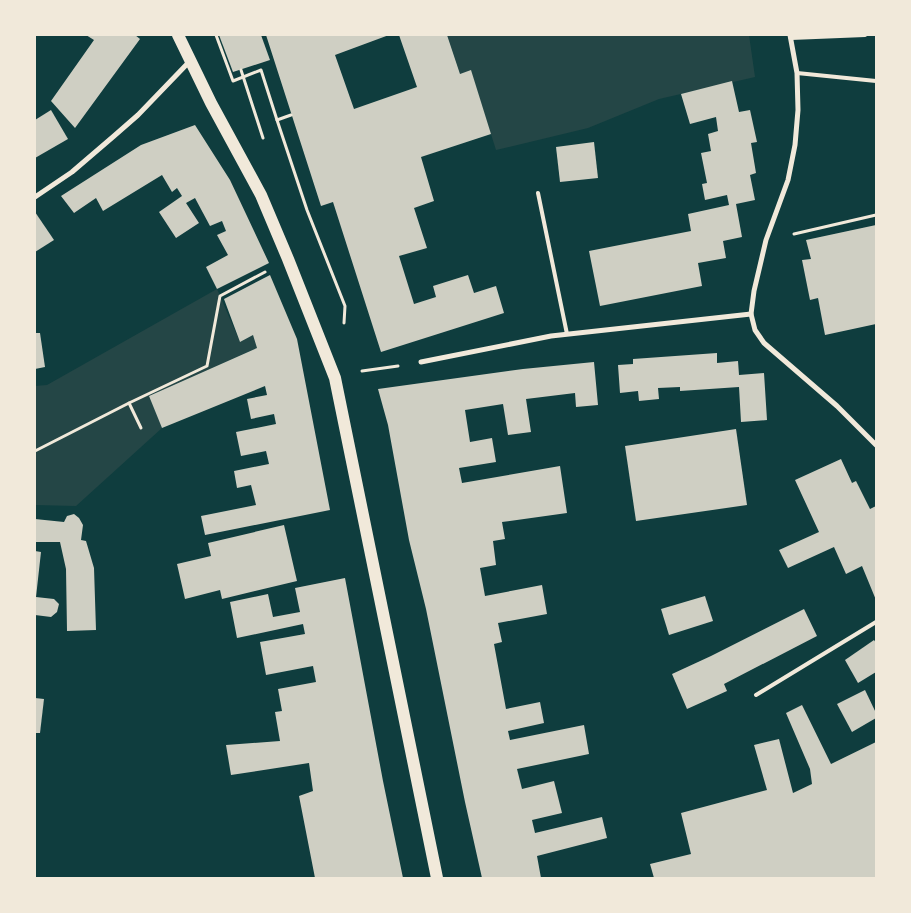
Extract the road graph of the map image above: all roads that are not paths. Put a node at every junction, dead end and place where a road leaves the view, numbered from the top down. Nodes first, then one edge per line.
1 (178, 35) edge
2 (865, 35) edge
3 (790, 37) edge
4 (189, 61) junction
5 (797, 73) junction
6 (876, 81) edge
7 (538, 193) dead end
8 (35, 197) edge
9 (751, 314) junction
10 (567, 334) junction
11 (421, 362) road end
12 (876, 445) edge
13 (876, 622) edge
14 (756, 695) dead end
15 (437, 878) edge

1 - 4 main road
2 - 3 lane
3 - 5 street
4 - 8 street
4 - 15 main road
5 - 6 lane
5 - 9 street
7 - 10 lane
9 - 10 street
9 - 12 street
10 - 11 street
13 - 14 lane

